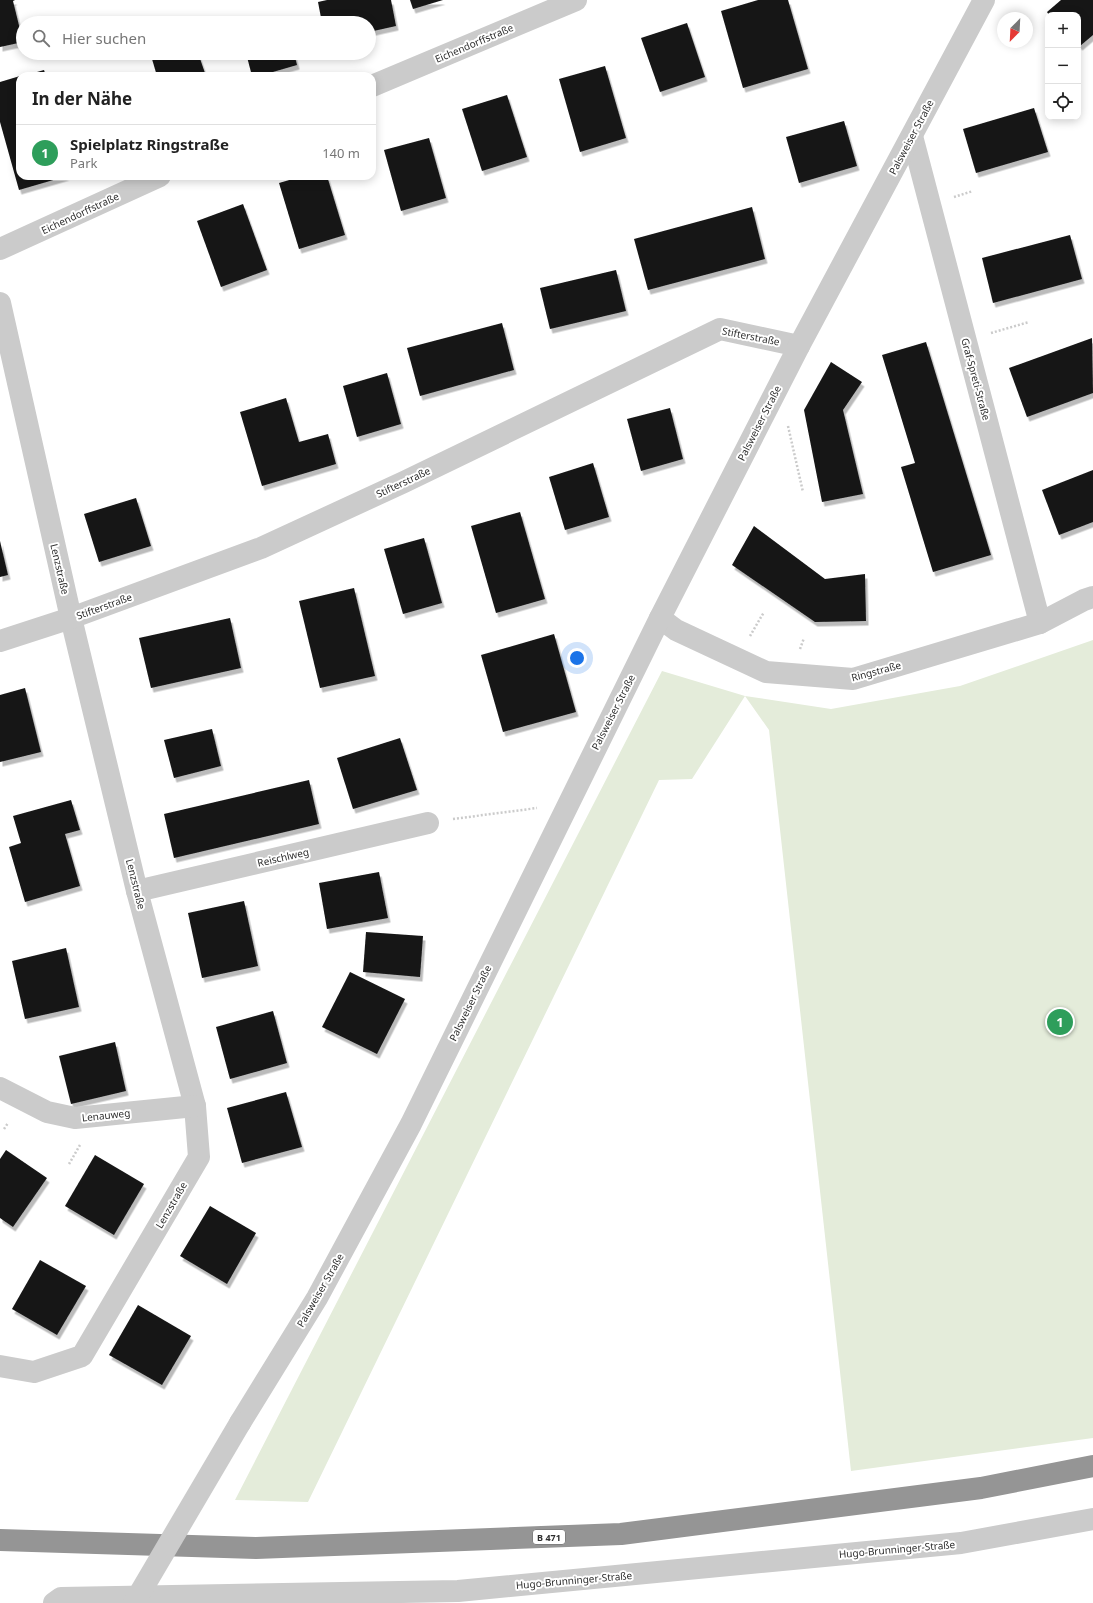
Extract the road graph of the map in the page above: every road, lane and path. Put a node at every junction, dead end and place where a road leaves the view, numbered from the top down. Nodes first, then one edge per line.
1 (576, 0) edge
2 (984, 0) edge
3 (376, 84) edge
4 (912, 136) junction
5 (151, 180) edge
6 (0, 249) edge
7 (0, 303) edge
8 (1029, 322) dead end
9 (966, 340) junction
10 (799, 346) junction
11 (771, 400) junction
12 (803, 492) dead end
13 (1093, 597) edge
14 (71, 618) junction
15 (660, 618) junction
16 (1040, 623) junction
17 (0, 641) edge
18 (532, 809) dead end
19 (428, 823) joint
20 (137, 891) junction
21 (0, 1088) edge
22 (195, 1106) junction
23 (0, 1366) edge
24 (1093, 1466) edge
25 (1093, 1519) edge
26 (0, 1540) edge
27 (54, 1603) edge
28 (134, 1603) edge

1 - 3 street, Eichendorffstraße
2 - 4 street, Palsweiser Straße
4 - 9 street, Graf-Spreti-Straße
4 - 10 street, Palsweiser Straße
5 - 6 street, Eichendorffstraße
7 - 14 street, Lenzstraße
8 - 9 path
9 - 16 street, Graf-Spreti-Straße
10 - 11 street, Palsweiser Straße
10 - 14 street, Stifterstraße
11 - 12 path
11 - 15 street, Palsweiser Straße
13 - 16 street, Ringstraße
14 - 17 street, Stifterstraße
14 - 20 street, Lenzstraße
15 - 16 street, Ringstraße
15 - 28 street, Palsweiser Straße, bridge
18 - 19 path
19 - 20 street, Reischlweg
20 - 22 street, Lenzstraße
21 - 22 street, Lenauweg
22 - 23 street, Lenzstraße
24 - 26 highway, B 471
25 - 27 street, Hugo-Brunninger-Straße

